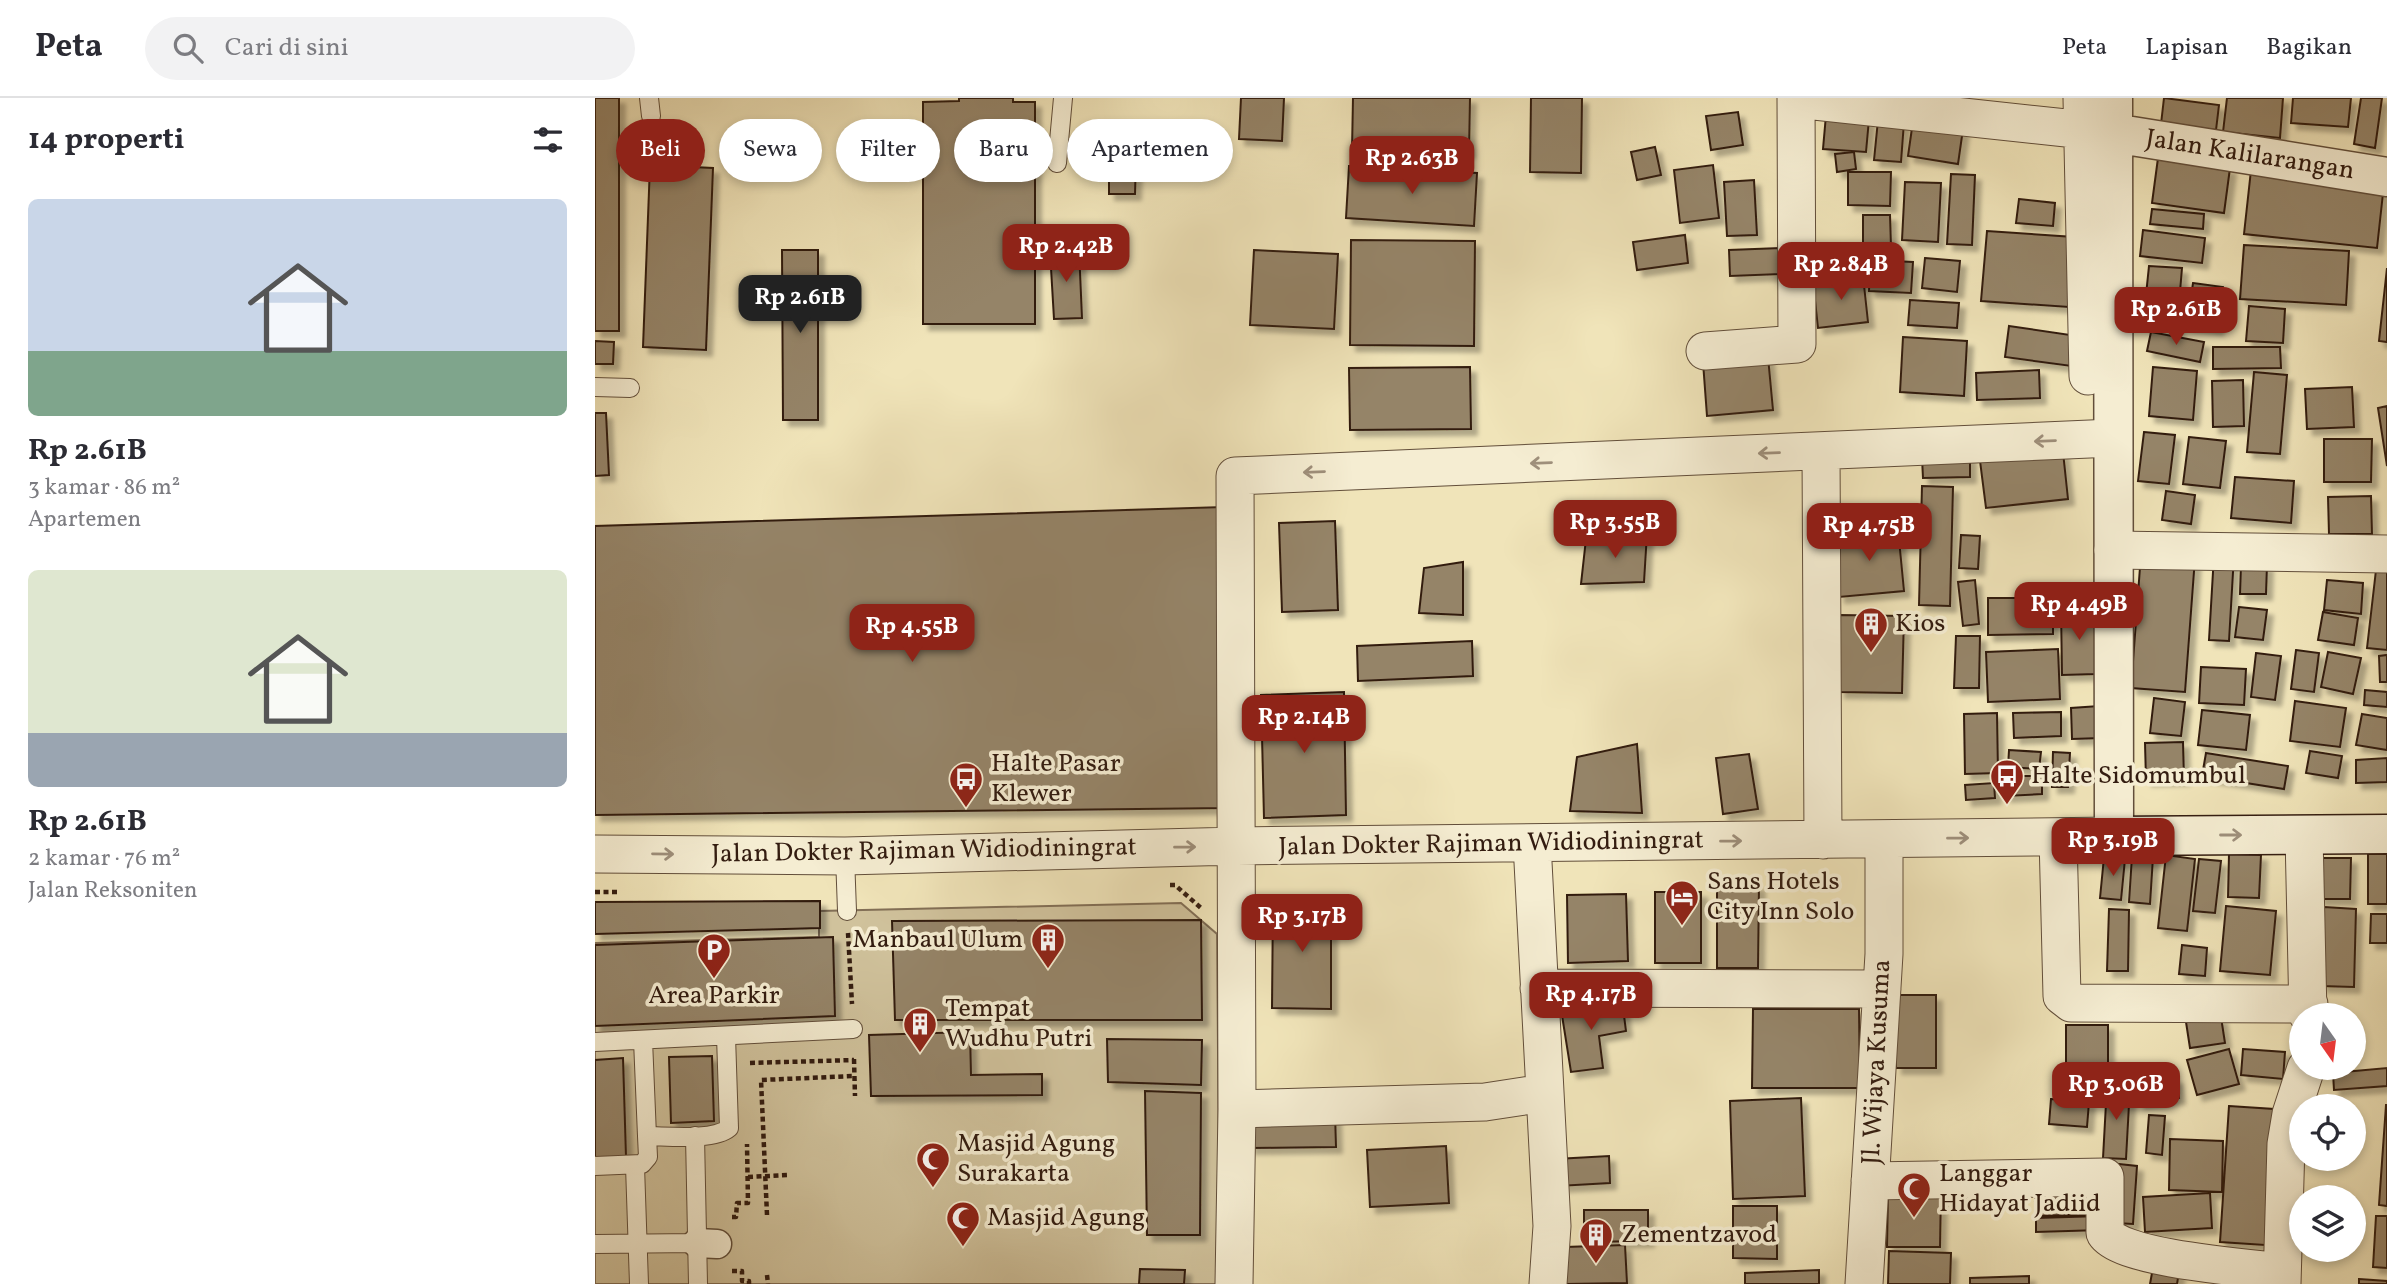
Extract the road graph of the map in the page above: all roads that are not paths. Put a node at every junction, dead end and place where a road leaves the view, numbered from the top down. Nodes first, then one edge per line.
1 (1063, 98) edge
2 (1796, 98) edge
3 (2098, 115) edge
4 (1057, 163) dead end
5 (2387, 177) edge
6 (1705, 351) dead end
7 (2088, 376) dead end
8 (595, 387) edge
9 (630, 388) dead end
10 (2113, 438) junction
11 (1821, 451) junction
12 (2113, 550) junction
13 (2387, 554) edge
14 (2387, 834) edge
15 (2304, 835) junction
16 (2059, 836) junction
17 (2114, 836) junction
18 (1823, 840) junction
19 (1884, 840) junction
20 (1532, 843) junction
21 (1237, 846) junction
22 (595, 854) edge
23 (845, 856) junction
24 (847, 911) road end
25 (1539, 988) junction
26 (1882, 989) junction
27 (2309, 1003) edge
28 (2289, 1009) edge
29 (853, 1030) road end
30 (726, 1036) junction
31 (643, 1040) junction
32 (595, 1042) edge
33 (2302, 1080) edge
34 (1544, 1093) junction
35 (1237, 1108) junction
36 (647, 1136) junction
37 (695, 1136) junction
38 (595, 1166) edge
39 (635, 1166) junction
40 (1870, 1181) junction
41 (638, 1243) junction
42 (709, 1243) junction
43 (595, 1244) edge
44 (2139, 1268) edge
45 (2282, 1278) edge
46 (639, 1284) edge
47 (698, 1284) edge
48 (1234, 1284) edge
49 (1548, 1284) edge
50 (1864, 1284) edge

1 - 4 lane
2 - 3 street
2 - 6 street
3 - 5 street, Jalan Kalilarangan
3 - 7 street
3 - 10 street
8 - 9 lane
10 -> 11 street
10 - 12 street
11 - 18 street
11 -> 21 street
12 - 13 street
12 - 17 street
14 - 15 street, Jalan Dokter Rajiman Widiodiningrat
17 -> 15 street, Jalan Dokter Rajiman Widiodiningrat
15 - 27 street
16 - 17 street, Jalan Dokter Rajiman Widiodiningrat
19 -> 16 street, Jalan Dokter Rajiman Widiodiningrat
16 - 28 street
18 - 19 street, Jalan Dokter Rajiman Widiodiningrat
20 -> 18 street, Jalan Dokter Rajiman Widiodiningrat
19 - 26 street, Jl. Wijaya Kusuma
20 - 21 street, Jalan Dokter Rajiman Widiodiningrat
20 - 25 street
23 -> 21 street, Jalan Dokter Rajiman Widiodiningrat
21 - 35 street
22 -> 23 street, Jalan Dokter Rajiman Widiodiningrat
23 - 24 lane
25 - 26 street
25 - 34 street
26 - 40 street, Jl. Wijaya Kusuma
29 - 30 lane
30 - 31 lane
30 - 37 lane
31 - 32 lane
31 - 36 lane
33 - 45 street
34 - 35 street
34 - 49 street
35 - 48 street
36 - 37 lane
36 - 39 lane
37 - 42 lane
38 - 39 lane
39 - 41 lane
40 - 44 street
40 - 50 street, Jl. Wijaya Kusuma
41 - 42 lane
41 - 43 lane
41 - 46 lane
42 - 47 lane
44 - 45 street

